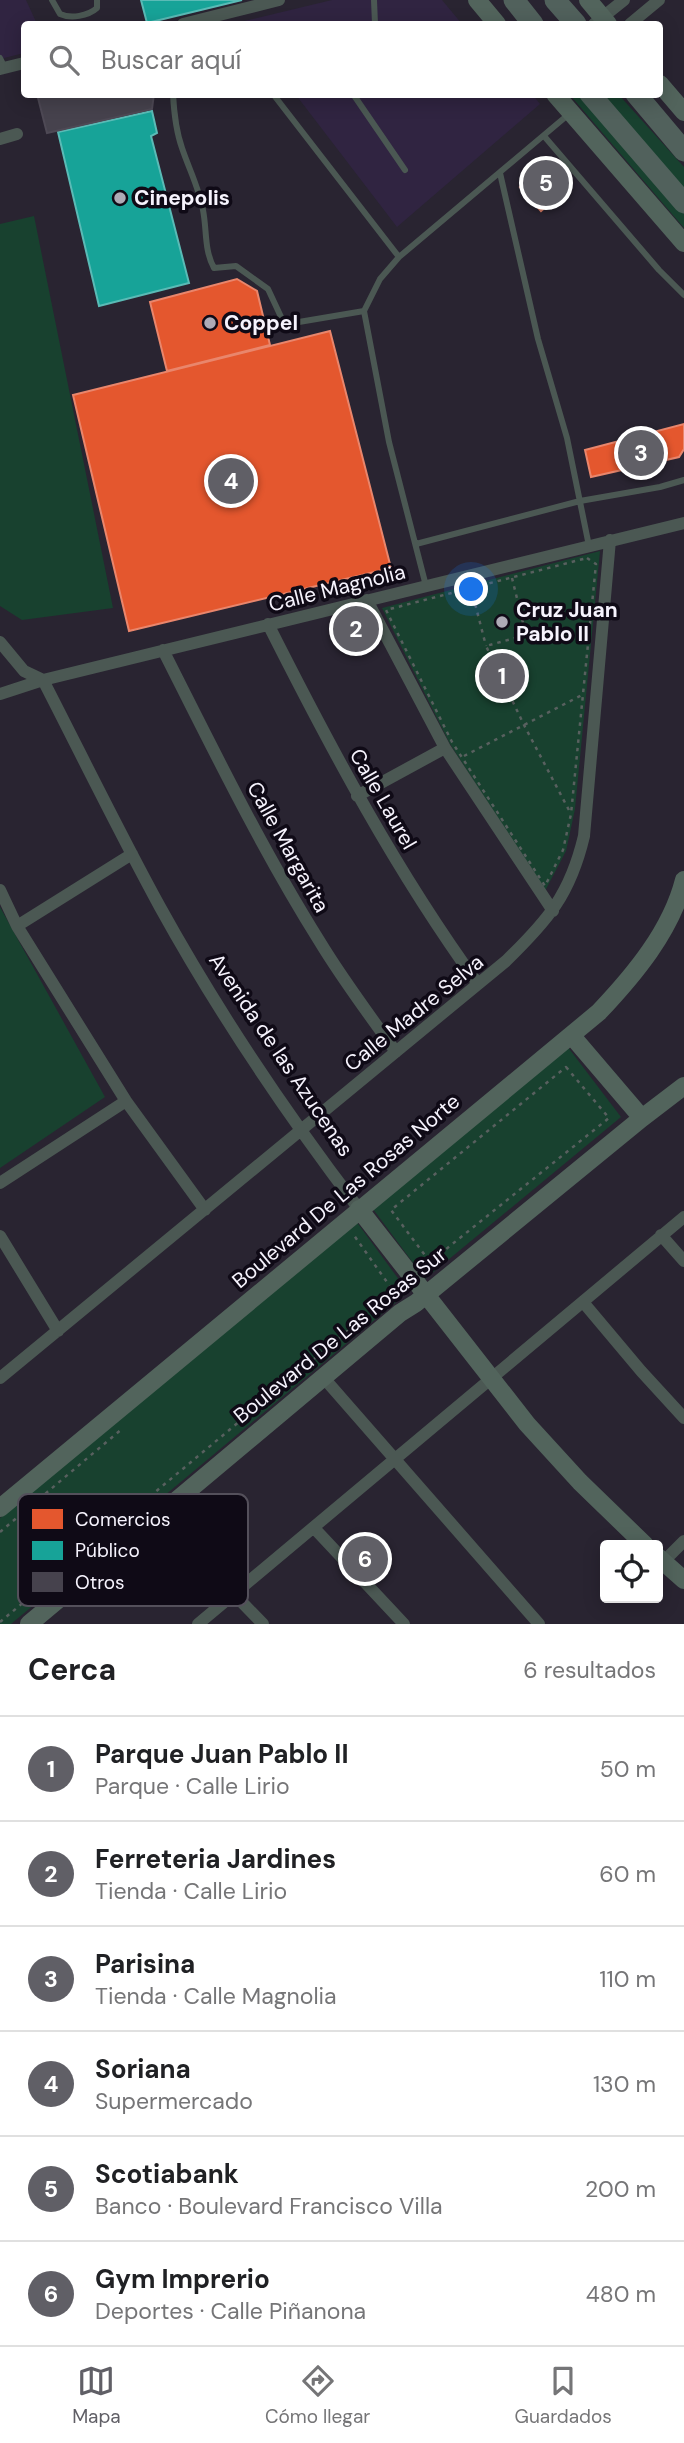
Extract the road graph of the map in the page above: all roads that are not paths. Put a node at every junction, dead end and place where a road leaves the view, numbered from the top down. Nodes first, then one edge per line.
1 (52, 0) edge
2 (97, 0) edge
3 (279, 0) edge
4 (374, 0) edge
5 (477, 0) edge
6 (514, 0) edge
7 (555, 0) edge
8 (588, 0) edge
9 (624, 0) edge
10 (659, 0) edge
11 (216, 21) edge
12 (375, 21) edge
13 (494, 21) edge
14 (531, 21) edge
15 (573, 21) edge
16 (601, 21) edge
17 (603, 21) edge
18 (634, 21) edge
19 (21, 63) edge
20 (2, 65) edge
21 (663, 86) edge
22 (173, 98) edge
23 (276, 98) edge
24 (356, 98) edge
25 (558, 98) edge
26 (593, 98) edge
27 (639, 98) edge
28 (684, 111) edge
29 (570, 113) junction
30 (17, 134) dead end
31 (544, 136) junction
32 (0, 139) edge
33 (684, 151) edge
34 (405, 170) dead end
35 (500, 173) junction
36 (684, 203) edge
37 (684, 243) edge
38 (400, 257) junction
39 (684, 295) edge
40 (364, 311) junction
41 (684, 480) edge
42 (580, 501) junction
43 (684, 523) edge
44 (610, 540) junction
45 (416, 544) junction
46 (589, 546) junction
47 (426, 586) junction
48 (367, 600) junction
49 (268, 624) junction
50 (0, 642) edge
51 (163, 650) junction
52 (43, 680) junction
53 (0, 694) edge
54 (445, 748) junction
55 (357, 796) junction
56 (132, 854) junction
57 (684, 880) edge
58 (0, 890) edge
59 (553, 911) junction
60 (18, 926) junction
61 (478, 984) junction
62 (572, 1036) junction
63 (396, 1052) junction
64 (684, 1086) edge
65 (126, 1101) junction
66 (642, 1118) junction
67 (300, 1131) junction
68 (0, 1183) edge
69 (359, 1209) junction
70 (205, 1210) junction
71 (684, 1217) edge
72 (661, 1235) junction
73 (0, 1236) edge
74 (684, 1261) edge
75 (425, 1296) junction
76 (583, 1302) junction
77 (58, 1331) junction
78 (323, 1377) junction
79 (0, 1378) edge
80 (491, 1378) junction
81 (684, 1418) edge
82 (395, 1460) junction
83 (184, 1494) edge
84 (0, 1508) edge
85 (314, 1528) junction
86 (640, 1540) edge
87 (684, 1541) edge
88 (663, 1558) edge
89 (663, 1562) edge
90 (684, 1580) edge
91 (248, 1582) edge
92 (50, 1606) edge
93 (220, 1606) edge
94 (246, 1606) edge
95 (29, 1624) edge
96 (198, 1624) edge
97 (263, 1624) edge
98 (404, 1624) edge
99 (539, 1624) edge

1 - 2 lane
3 - 11 street
4 - 12 lane
5 - 13 main road
6 - 14 main road
7 - 15 main road
8 - 16 main road
9 - 17 street
10 - 18 street
19 - 20 street
21 - 28 main road
22 - 40 lane
23 - 38 lane
24 - 34 lane
25 - 29 main road
26 - 36 main road
27 - 33 main road
29 - 31 lane
29 - 37 main road
30 - 32 street
31 - 35 lane
31 - 39 lane
35 - 38 lane
35 - 42 lane
38 - 40 lane
40 - 45 lane
41 - 42 lane
42 - 45 lane
42 - 46 lane
43 - 44 street, Calle Magnolia
44 - 46 street, Calle Magnolia
44 - 59 street, Calle Madre Selva
45 - 47 lane
46 - 47 street, Calle Magnolia
47 - 48 street, Calle Magnolia
48 - 49 street, Calle Magnolia
48 - 54 street
49 - 51 street, Calle Magnolia
49 - 55 street, Calle Laurel
50 - 52 street
51 - 52 street, Calle Magnolia
51 - 63 street, Calle Margarita
52 - 53 street, Calle Magnolia
52 - 56 street, Avenida de las Azucenas
54 - 55 street
54 - 59 street
55 - 61 street, Calle Laurel
56 - 60 street
56 - 67 street, Avenida de las Azucenas
57 - 62 main road, Boulevard De Las Rosas Norte
58 - 60 street
59 - 61 street, Calle Madre Selva
60 - 65 street
61 - 63 street, Calle Madre Selva
62 - 66 main road
62 - 69 main road, Boulevard De Las Rosas Norte
63 - 67 street, Calle Madre Selva
64 - 66 main road, Boulevard De Las Rosas Sur
65 - 68 street
65 - 70 street
66 - 75 main road, Boulevard De Las Rosas Sur
67 - 69 street, Avenida de las Azucenas
67 - 70 street, Calle Madre Selva
69 - 75 main road, Avenida de las Azucenas
69 - 84 main road, Boulevard De Las Rosas Norte
70 - 77 street, Calle Madre Selva
71 - 72 street
72 - 74 street
72 - 76 street
73 - 77 street
75 - 78 main road, Boulevard De Las Rosas Sur
75 - 80 main road, Avenida de las Azucenas
76 - 80 street
76 - 81 street
77 - 79 street, Calle Madre Selva
78 - 82 street
78 - 83 main road, Boulevard De Las Rosas Sur
80 - 82 street
80 - 86 main road, Avenida de las Azucenas
82 - 85 street
82 - 99 street
85 - 91 street
85 - 98 street
87 - 88 street
89 - 90 main road
92 - 95 main road, Boulevard De Las Rosas Sur
93 - 96 street
94 - 97 street

